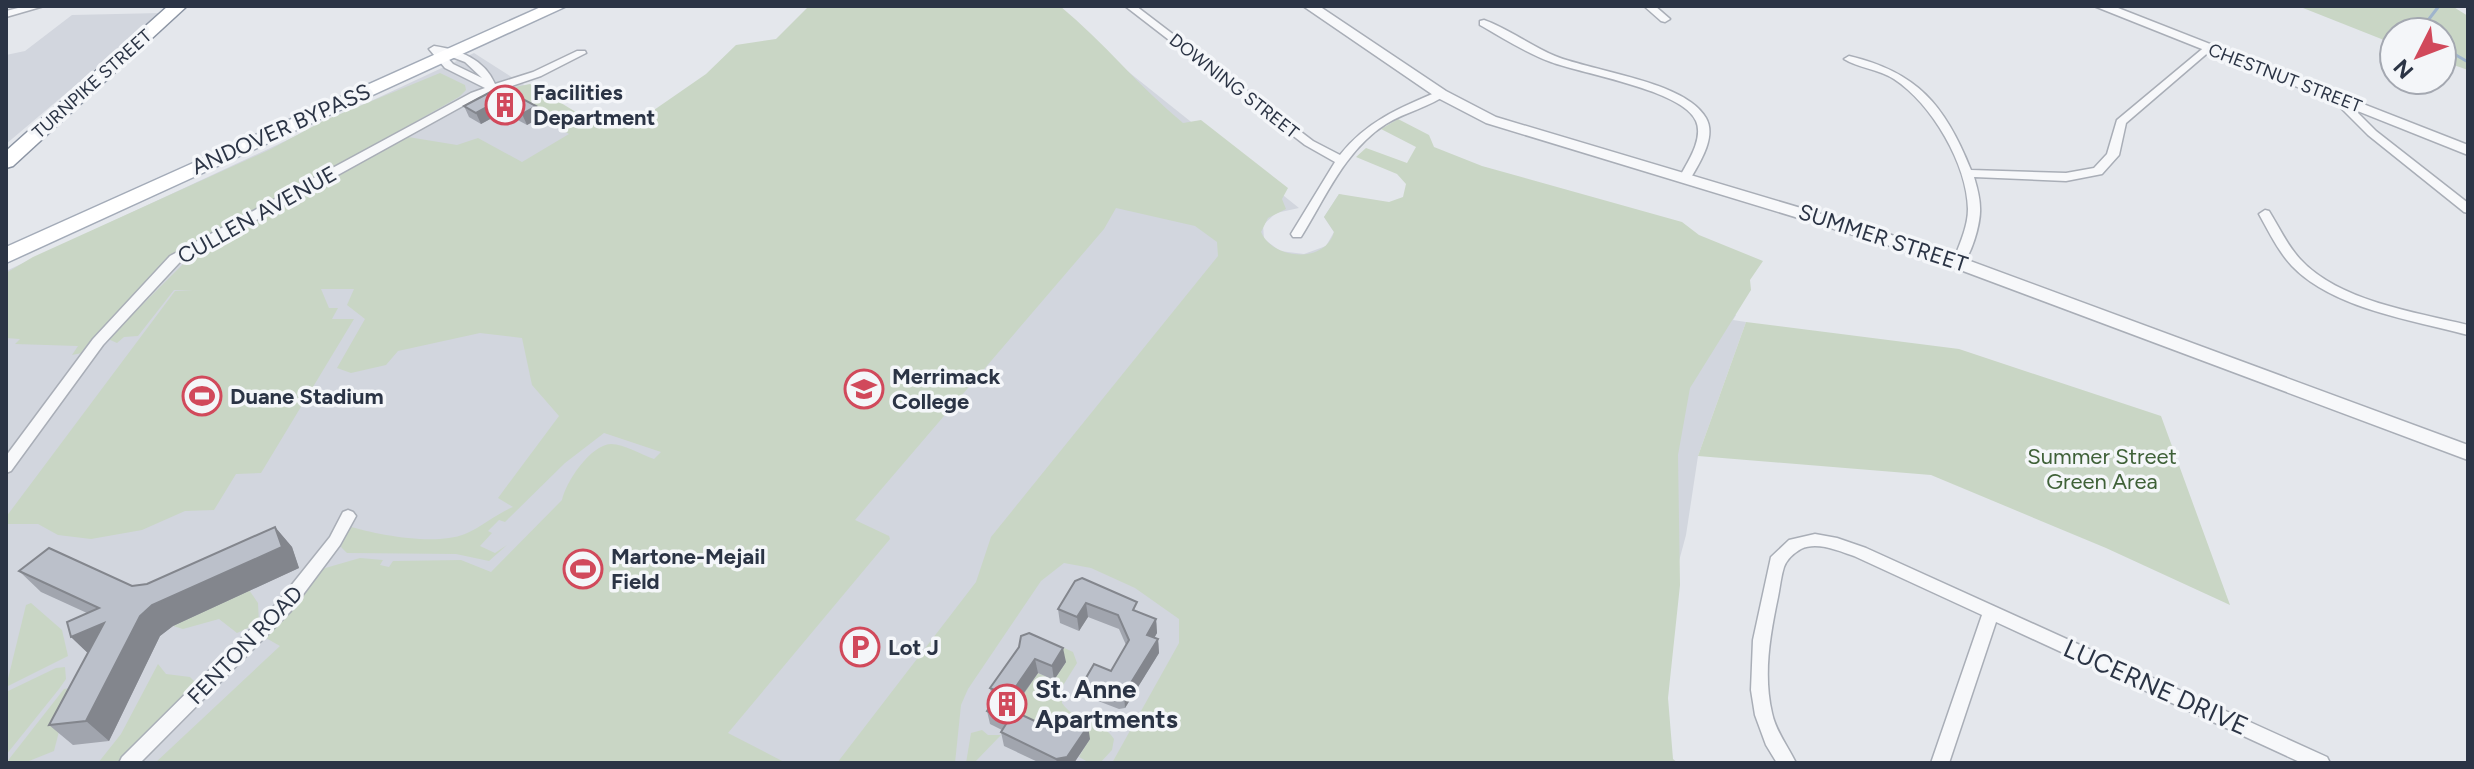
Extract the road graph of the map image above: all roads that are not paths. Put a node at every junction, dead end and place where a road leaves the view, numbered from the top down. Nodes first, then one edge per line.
1 (39, 6) edge
2 (178, 6) edge
3 (532, 6) edge
4 (558, 6) edge
5 (1130, 6) edge
6 (1310, 6) edge
7 (1649, 6) edge
8 (2101, 6) edge
9 (20, 8) edge
10 (6, 14) edge
11 (1665, 19) dead end
12 (1484, 23) dead end
13 (2207, 48) junction
14 (443, 53) junction
15 (581, 53) dead end
16 (1849, 59) dead end
17 (491, 87) junction
18 (1441, 94) junction
19 (2339, 100) junction
20 (2468, 150) edge
21 (1342, 161) junction
22 (6, 162) edge
23 (1966, 173) junction
24 (1685, 178) junction
25 (2468, 209) edge
26 (2265, 214) dead end
27 (1297, 234) dead end
28 (7, 250) edge
29 (1959, 262) junction
30 (2468, 330) edge
31 (2468, 453) edge
32 (6, 467) edge
33 (348, 516) dead end
34 (1991, 614) junction
35 (128, 763) edge
36 (1787, 763) edge
37 (1940, 763) edge
38 (2321, 763) edge

1 - 9 street
2 - 22 main road, TURNPIKE STREET
3 - 14 main road, ANDOVER BYPASS
4 - 14 main road, ANDOVER BYPASS
5 - 21 street, DOWNING STREET
6 - 18 street, SUMMER STREET
7 - 11 street
8 - 13 street, CHESTNUT STREET
9 - 10 street
12 - 24 street
13 - 19 street, CHESTNUT STREET
13 - 23 street
14 - 17 street
14 - 17 street
14 - 28 main road, ANDOVER BYPASS
14 - 28 main road, ANDOVER BYPASS
15 - 17 street, CULLEN AVENUE
16 - 23 street
17 - 32 street, CULLEN AVENUE
18 - 21 street
18 - 24 street, SUMMER STREET
19 - 20 street, CHESTNUT STREET
19 - 25 street
21 - 27 street
23 - 29 street
24 - 29 street, SUMMER STREET
26 - 30 street
29 - 31 street, SUMMER STREET
33 - 35 street, FENTON ROAD
34 - 36 street, LUCERNE DRIVE
34 - 37 street
34 - 38 street, LUCERNE DRIVE

